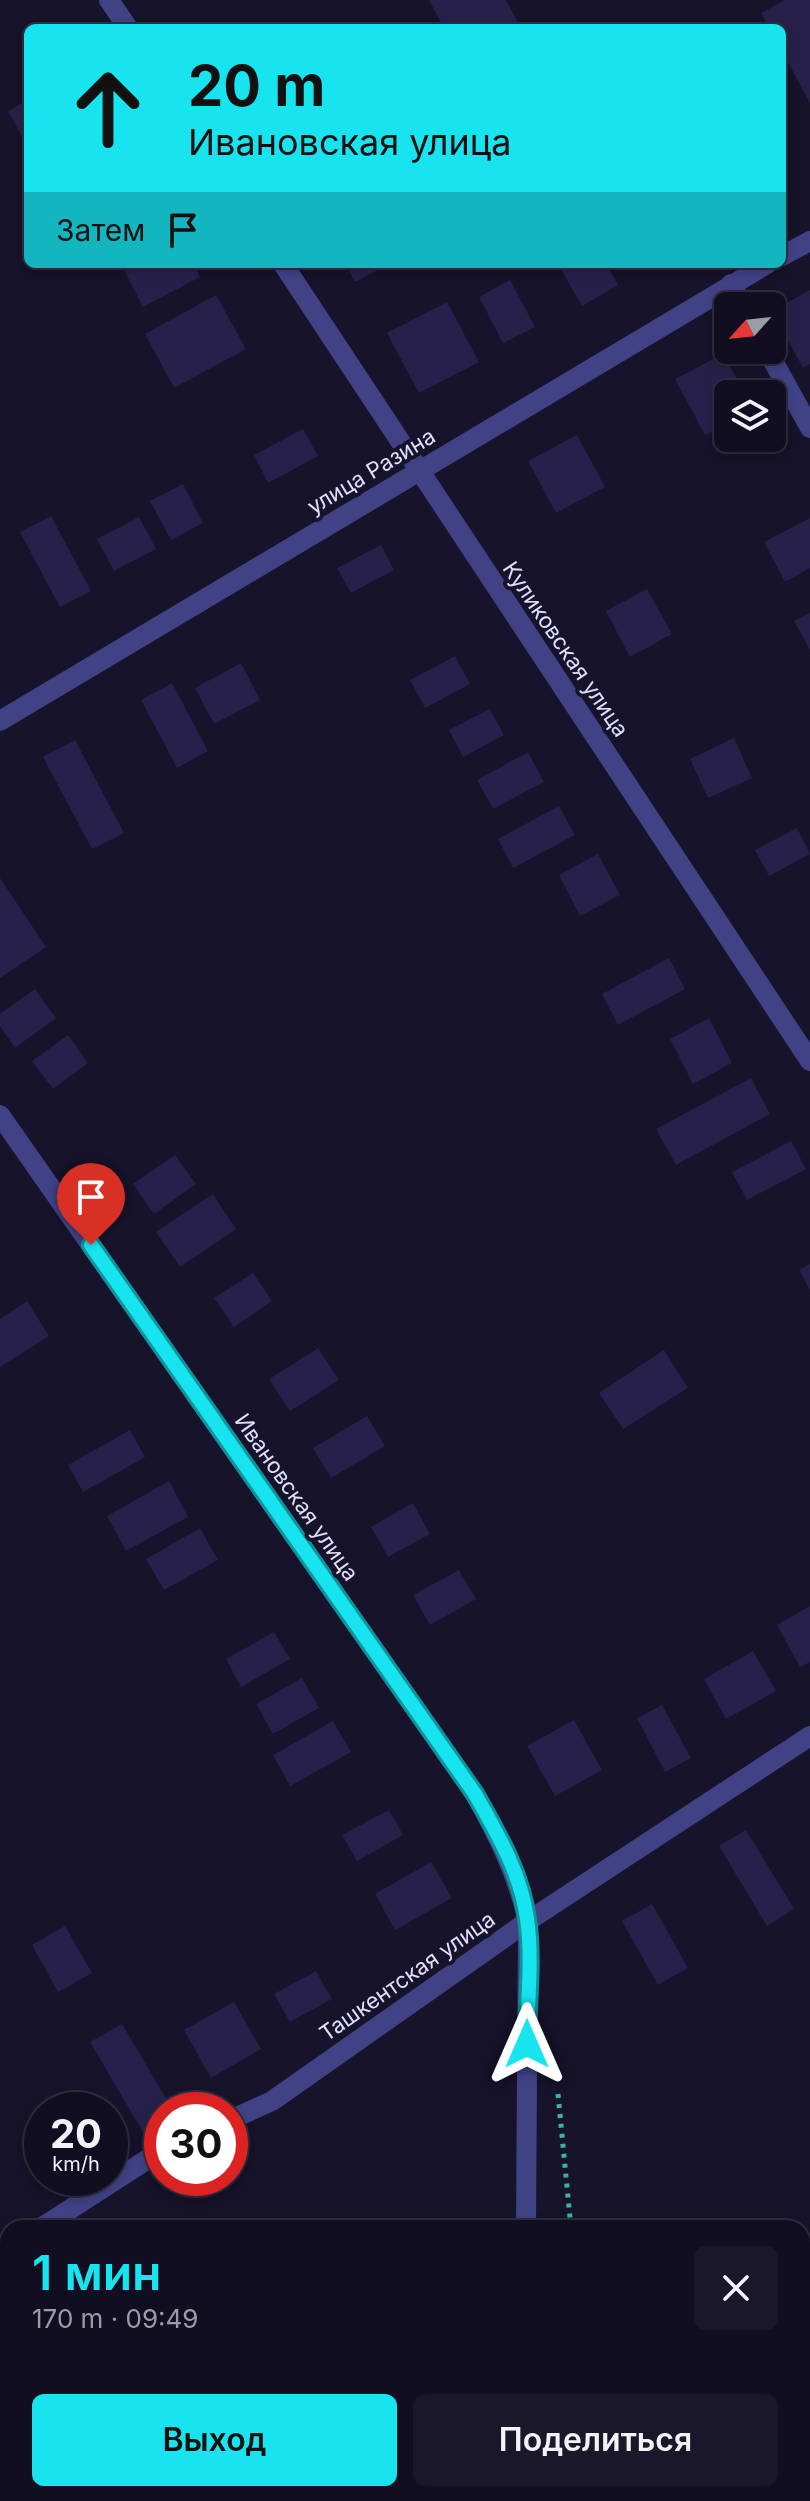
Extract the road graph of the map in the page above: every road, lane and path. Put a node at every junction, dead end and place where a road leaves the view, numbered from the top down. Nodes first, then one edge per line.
1 (109, 0) edge
2 (125, 24) edge
3 (810, 241) edge
4 (786, 254) edge
5 (286, 268) edge
6 (760, 268) edge
7 (731, 284) junction
8 (735, 292) edge
9 (775, 364) edge
10 (810, 428) edge
11 (419, 471) junction
12 (0, 721) edge
13 (810, 1061) edge
14 (0, 1115) edge
15 (810, 1736) edge
16 (528, 1921) junction
17 (248, 2112) edge
18 (144, 2162) edge
19 (53, 2220) edge
20 (526, 2220) edge

1 - 2 street
3 - 4 street
5 - 11 street, Куликовская улица
6 - 7 street, улица Разина
7 - 8 street
7 - 11 street, улица Разина
9 - 10 street
11 - 12 street, улица Разина
11 - 13 street, Куликовская улица
14 - 16 street, Ивановская улица
15 - 16 street, Ташкентская улица
16 - 17 street, Ташкентская улица
16 - 20 street, Ивановская улица
18 - 19 street

